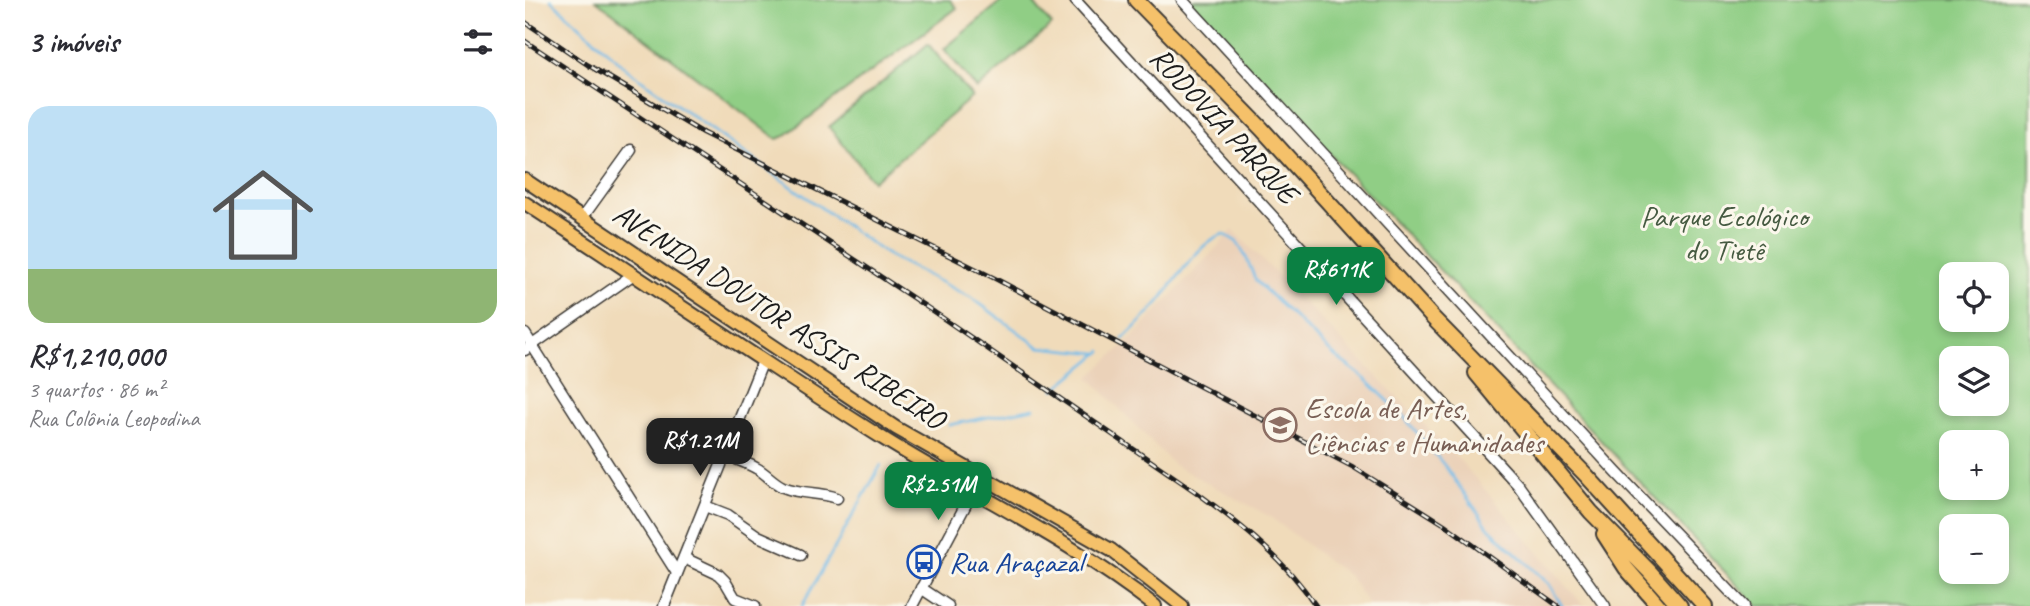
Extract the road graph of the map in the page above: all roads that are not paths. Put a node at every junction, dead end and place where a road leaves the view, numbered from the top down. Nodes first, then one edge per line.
1 (1075, 0) edge
2 (1136, 0) edge
3 (1182, 0) edge
4 (631, 150) dead end
5 (525, 180) edge
6 (525, 203) edge
7 (582, 218) junction
8 (634, 274) junction
9 (1432, 317) junction
10 (525, 334) edge
11 (528, 348) edge
12 (763, 360) junction
13 (726, 455) junction
14 (973, 491) junction
15 (837, 498) dead end
16 (705, 506) junction
17 (1591, 512) junction
18 (801, 555) dead end
19 (684, 558) junction
20 (677, 573) junction
21 (921, 589) junction
22 (1642, 589) junction
23 (664, 606) edge
24 (755, 606) edge
25 (912, 606) edge
26 (948, 606) edge
27 (1155, 606) edge
28 (1182, 606) edge
29 (1605, 606) edge
30 (1642, 606) edge
31 (1659, 606) edge
32 (1680, 606) edge
33 (1705, 606) edge
34 (1744, 606) edge

1 - 29 street, RODOVIA PARQUE
2 - 9 highway
3 - 34 street
4 - 7 street
5 - 7 main road, AVENIDA DOUTOR ASSIS RIBEIRO
6 - 8 main road, AVENIDA DOUTOR ASSIS RIBEIRO
7 - 28 main road, AVENIDA DOUTOR ASSIS RIBEIRO
8 - 11 street
8 - 12 main road, AVENIDA DOUTOR ASSIS RIBEIRO
9 - 17 highway
9 - 33 highway
10 - 11 street
11 - 20 street
12 - 13 street
12 - 14 main road, AVENIDA DOUTOR ASSIS RIBEIRO
13 - 15 street
13 - 16 street
14 - 21 street
14 - 27 main road, AVENIDA DOUTOR ASSIS RIBEIRO
16 - 18 street
16 - 19 street
17 - 22 highway
17 - 32 highway
19 - 20 street
19 - 24 street
20 - 23 street
21 - 25 street
21 - 26 street
22 - 30 highway
22 - 31 highway

